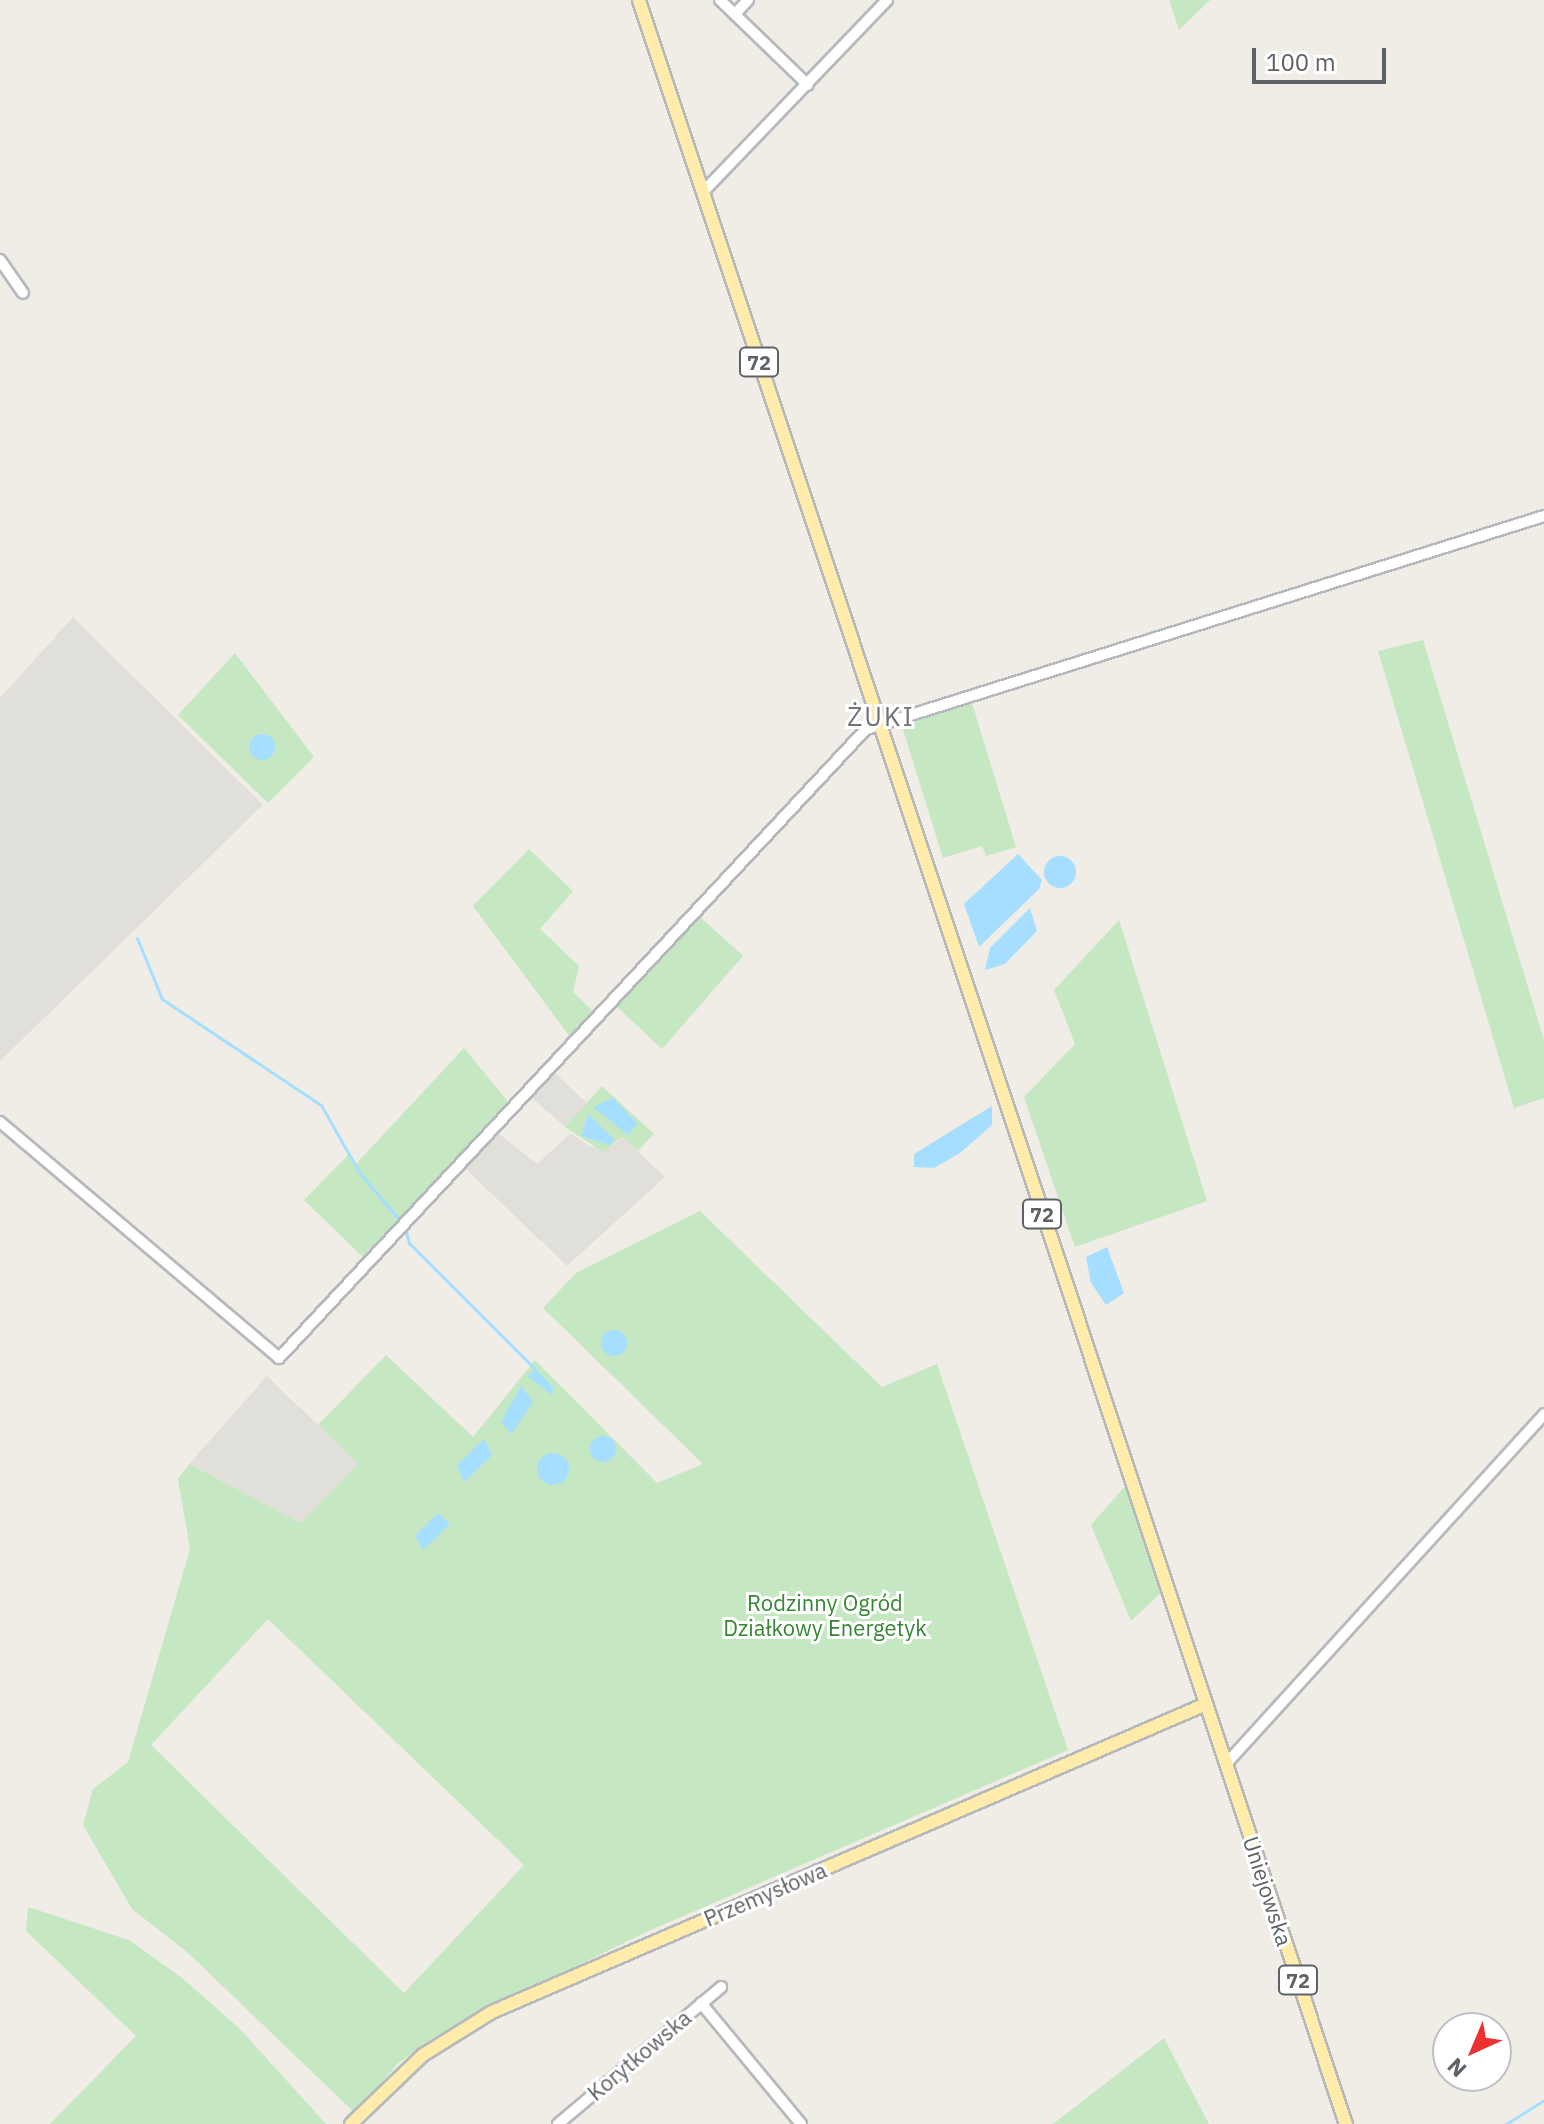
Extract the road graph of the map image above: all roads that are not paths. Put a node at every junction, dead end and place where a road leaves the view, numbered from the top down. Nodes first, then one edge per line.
1 (639, 0) edge
2 (720, 0) edge
3 (748, 0) edge
4 (887, 0) edge
5 (735, 14) junction
6 (808, 85) junction
7 (703, 192) junction
8 (0, 260) edge
9 (23, 293) dead end
10 (1544, 516) edge
11 (880, 723) junction
12 (0, 1122) edge
13 (1544, 1414) edge
14 (1206, 1704) junction
15 (1226, 1764) junction
16 (721, 1987) dead end
17 (701, 2003) junction
18 (351, 2124) edge
19 (558, 2124) edge
20 (801, 2124) edge
21 (1346, 2124) edge

1 - 7 main road, 72
2 - 5 street
3 - 5 street
4 - 6 street
5 - 6 street
6 - 7 street
7 - 11 main road, 72
8 - 9 street
10 - 11 street
11 - 12 street
11 - 14 main road, 72
13 - 15 street
14 - 15 main road, Uniejowska / 72
14 - 18 main road, Przemysłowa
15 - 21 main road, Uniejowska / 72
16 - 17 street, Korytkowska
17 - 19 street, Korytkowska
17 - 20 street

